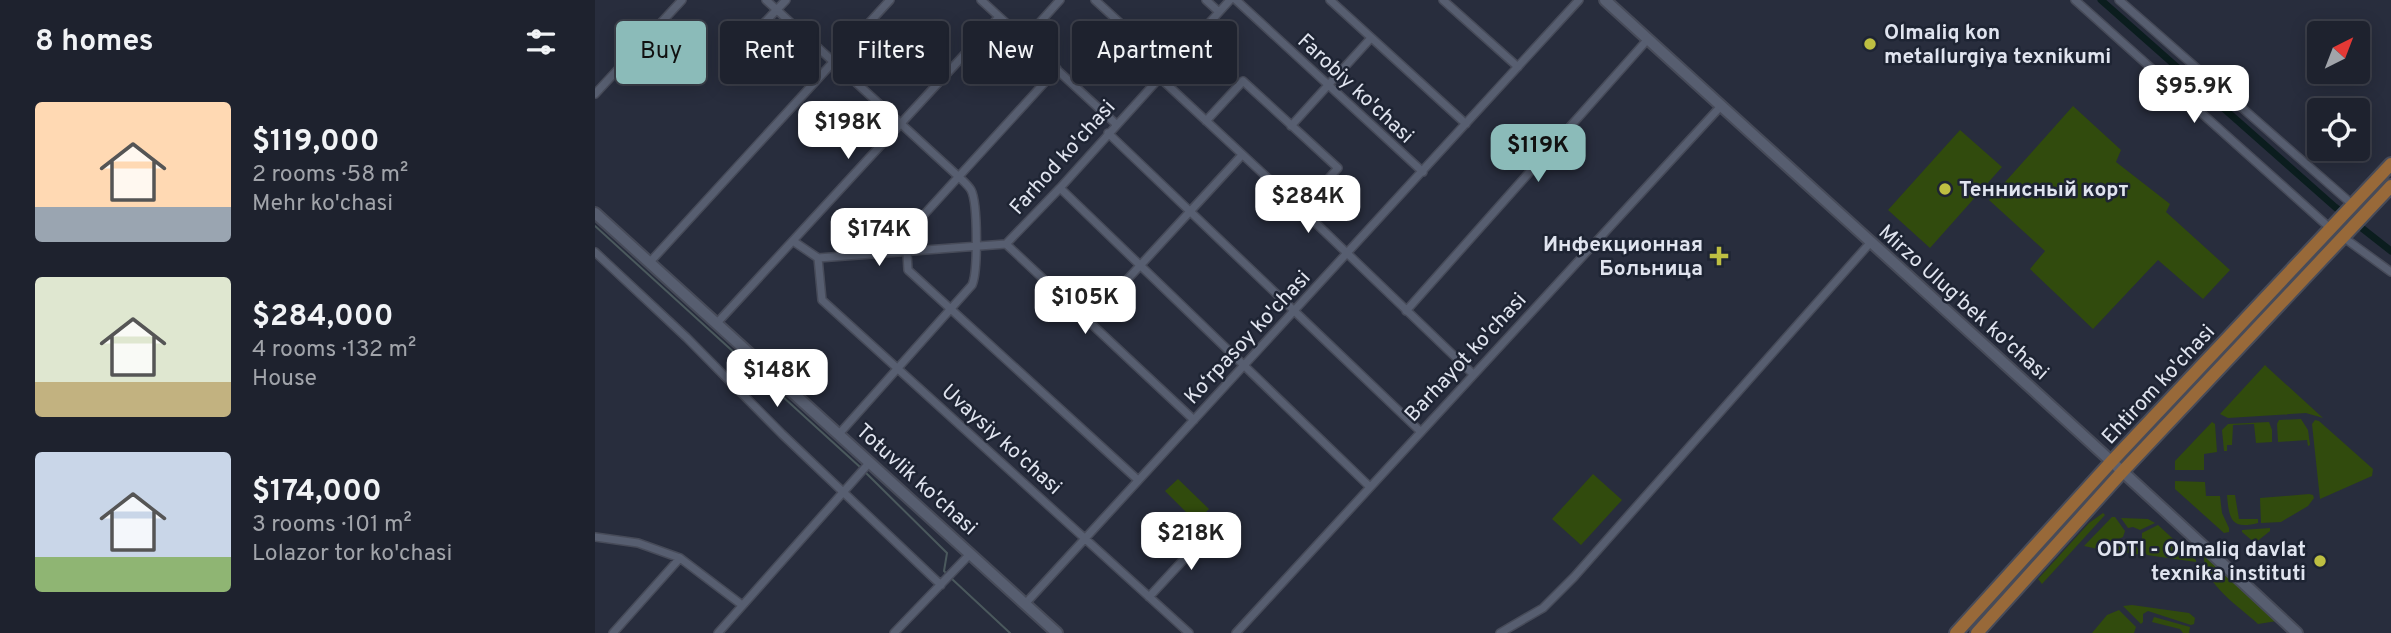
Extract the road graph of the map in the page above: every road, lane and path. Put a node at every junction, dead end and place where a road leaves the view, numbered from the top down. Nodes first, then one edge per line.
1 (682, 0) edge
2 (766, 0) edge
3 (786, 0) edge
4 (890, 0) edge
5 (981, 0) edge
6 (1060, 0) edge
7 (1094, 0) edge
8 (1206, 0) edge
9 (1230, 0) edge
10 (1235, 0) edge
11 (1329, 0) edge
12 (1443, 0) edge
13 (1579, 0) edge
14 (1605, 0) edge
15 (2075, 0) edge
16 (2119, 0) edge
17 (777, 9) junction
18 (1219, 12) junction
19 (999, 17) junction
20 (766, 21) edge
21 (871, 21) edge
22 (1003, 21) edge
23 (1041, 21) edge
24 (1117, 21) edge
25 (1211, 21) edge
26 (1371, 38) junction
27 (1648, 39) junction
28 (833, 62) joint
29 (1518, 67) junction
30 (1058, 71) edge
31 (857, 84) edge
32 (1043, 84) edge
33 (1153, 84) edge
34 (1166, 84) edge
35 (1328, 85) junction
36 (595, 94) edge
37 (1721, 106) junction
38 (1206, 121) junction
39 (900, 124) junction
40 (1116, 124) junction
41 (1466, 124) junction
42 (1291, 126) junction
43 (1108, 133) junction
44 (1242, 155) junction
45 (2391, 164) edge
46 (1423, 172) junction
47 (959, 177) junction
48 (2391, 186) edge
49 (1060, 188) junction
50 (2353, 205) junction
51 (1301, 209) junction
52 (595, 213) edge
53 (1190, 213) junction
54 (2331, 229) junction
55 (2345, 235) junction
56 (793, 241) junction
57 (1870, 243) junction
58 (1006, 244) junction
59 (977, 247) junction
60 (595, 252) edge
61 (907, 252) junction
62 (1347, 254) junction
63 (818, 258) junction
64 (650, 262) junction
65 (1139, 266) junction
66 (2391, 272) edge
67 (952, 309) junction
68 (1406, 311) junction
69 (1295, 312) junction
70 (1089, 321) junction
71 (717, 323) junction
72 (1244, 366) junction
73 (898, 370) junction
74 (1473, 374) junction
75 (1194, 420) junction
76 (1420, 431) junction
77 (839, 434) junction
78 (2112, 461) junction
79 (868, 464) junction
80 (2123, 471) junction
81 (1138, 480) junction
82 (1370, 487) junction
83 (843, 492) junction
84 (1212, 529) dead end
85 (1086, 538) junction
86 (596, 539) edge
87 (970, 554) junction
88 (680, 558) junction
89 (942, 584) junction
90 (1149, 597) junction
91 (1025, 604) junction
92 (742, 606) junction
93 (613, 633) edge
94 (718, 633) edge
95 (894, 633) edge
96 (1057, 633) edge
97 (1189, 633) edge
98 (1236, 633) edge
99 (1500, 633) edge
100 (1956, 633) edge
101 (1977, 633) edge
102 (2297, 633) edge

1 - 36 street
2 - 17 street
3 - 17 street
4 - 21 street
5 - 19 street
6 - 23 street
7 - 24 street
8 - 18 street
9 - 18 street, Farhod ko'chasi
10 - 35 street, Farobiy ko'chasi
11 - 26 street
12 - 29 street
13 - 29 street, Ko‘rpasoy ko'chasi
14 - 27 main road, Mirzo Ulug'bek ko'chasi
15 - 54 street
16 - 50 street
17 - 20 street
17 - 28 street
18 - 25 street, Farhod ko'chasi
19 - 22 street
19 - 39 street
26 - 35 street
26 - 41 street
27 - 37 main road, Mirzo Ulug'bek ko'chasi
27 - 68 street
28 - 64 street
29 - 41 street, Ko‘rpasoy ko'chasi
30 - 40 street
31 - 39 street
32 - 47 street
33 - 40 street, Farhod ko'chasi
34 - 38 street
35 - 42 street
35 - 46 street, Farobiy ko'chasi
37 - 57 main road, Mirzo Ulug'bek ko'chasi
37 - 74 street, Barhayot ko'chasi
38 - 42 street
38 - 44 street
39 - 47 street
39 - 56 street
40 - 43 street, Farhod ko'chasi
41 - 46 street, Ko‘rpasoy ko'chasi
42 - 51 street
43 - 49 street, Farhod ko'chasi
43 - 53 street
44 - 51 street
44 - 53 street
45 - 50 main road, Ehtirom ko'chasi
46 - 62 street, Ko‘rpasoy ko'chasi
47 - 59 street
47 - 61 street
48 - 55 main road, Ehtirom ko'chasi
49 - 58 street, Farhod ko'chasi
49 - 65 street
50 - 54 main road, Ehtirom ko'chasi
51 - 62 street
52 - 64 main road, Totuvlik ko'chasi
53 - 65 street
53 - 69 street
54 - 78 main road, Ehtirom ko'chasi
55 - 66 street
55 - 80 main road, Ehtirom ko'chasi
56 - 63 street
56 - 71 street
57 - 78 main road, Mirzo Ulug'bek ko'chasi
57 - 99 street
58 - 59 street
58 - 70 street
59 - 61 street
59 - 67 street
60 - 83 street
61 - 63 street
61 - 67 street
62 - 68 street
62 - 69 street, Ko‘rpasoy ko'chasi
63 - 73 street, Uvaysiy ko'chasi
64 - 71 main road, Totuvlik ko'chasi
65 - 70 street
65 - 72 street
67 - 73 street
67 - 81 street
68 - 74 street
69 - 72 street, Ko‘rpasoy ko'chasi
69 - 76 street
70 - 75 street
71 - 77 main road, Totuvlik ko'chasi
72 - 75 street, Ko‘rpasoy ko'chasi
72 - 82 street
73 - 77 street
73 - 85 street, Uvaysiy ko'chasi
74 - 76 street, Barhayot ko'chasi
75 - 81 street, Ko‘rpasoy ko'chasi
76 - 82 street, Barhayot ko'chasi
77 - 79 main road, Totuvlik ko'chasi
78 - 80 main road, Mirzo Ulug'bek ko'chasi
78 - 100 main road, Ehtirom ko'chasi
79 - 83 street
79 - 87 main road, Totuvlik ko'chasi
80 - 101 main road, Ehtirom ko'chasi
80 - 102 main road, Mirzo Ulug'bek ko'chasi
81 - 85 street, Ko‘rpasoy ko'chasi
82 - 98 street, Barhayot ko'chasi
83 - 89 street
83 - 92 street
84 - 90 street
85 - 90 street, Uvaysiy ko'chasi
85 - 91 street, Ko‘rpasoy ko'chasi
86 - 88 street
87 - 89 street
87 - 91 main road, Totuvlik ko'chasi
88 - 92 street
88 - 93 street
89 - 95 street
90 - 97 street, Uvaysiy ko'chasi
91 - 96 main road, Totuvlik ko'chasi
92 - 94 street

